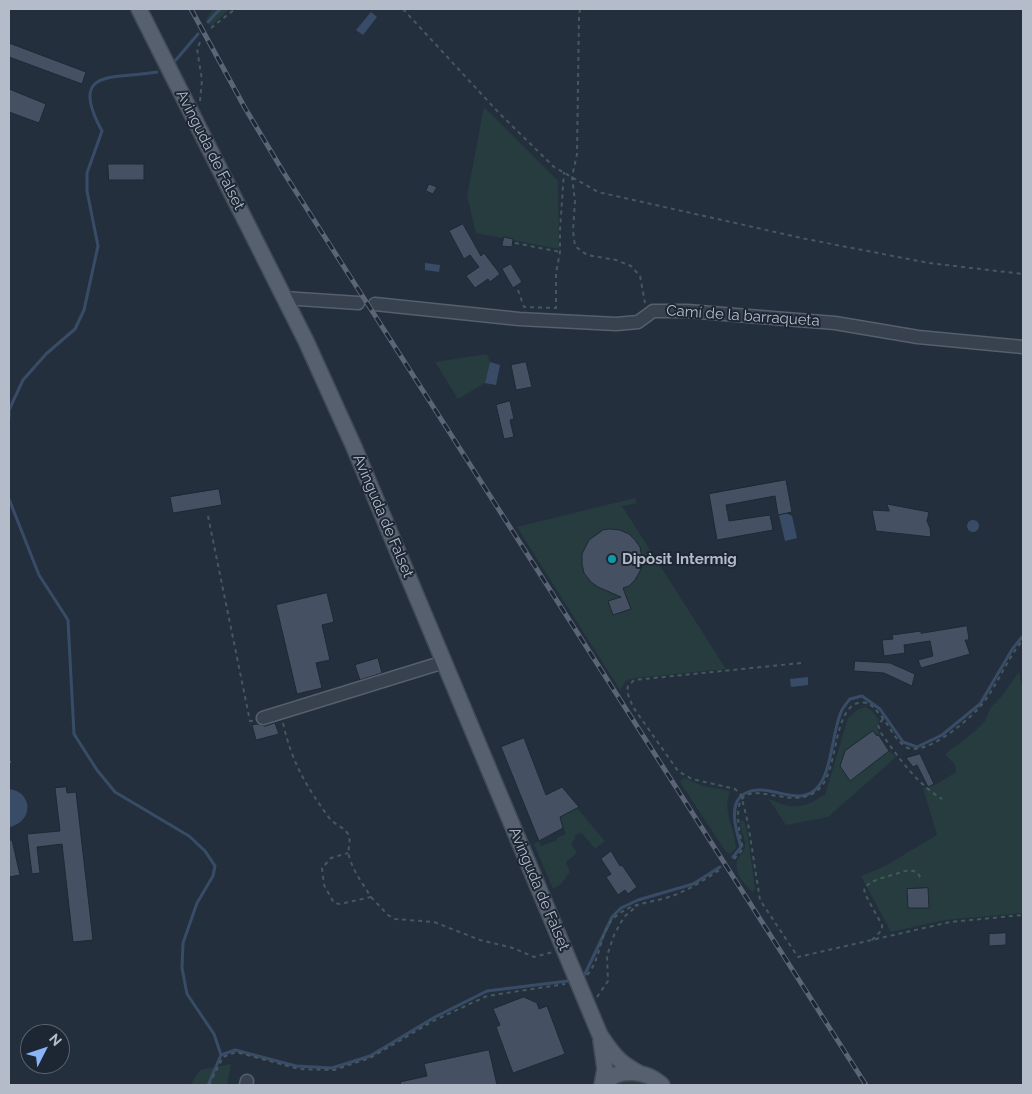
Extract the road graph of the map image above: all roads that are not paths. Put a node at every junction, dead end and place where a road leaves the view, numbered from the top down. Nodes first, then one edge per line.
1 (139, 9) edge
2 (284, 298) junction
3 (358, 303) dead end
4 (375, 304) dead end
5 (1023, 347) edge
6 (444, 662) junction
7 (263, 718) road end
8 (600, 1035) junction
9 (639, 1073) junction
10 (602, 1085) edge
11 (662, 1085) edge

1 - 2 main road, Avinguda de Falset
2 - 3 street
2 - 6 main road, Avinguda de Falset
4 - 5 street, Camí de la barraqueta
6 - 7 street
6 - 8 main road, Avinguda de Falset
8 - 9 main road
8 - 10 main road
9 - 10 main road
9 - 11 main road

